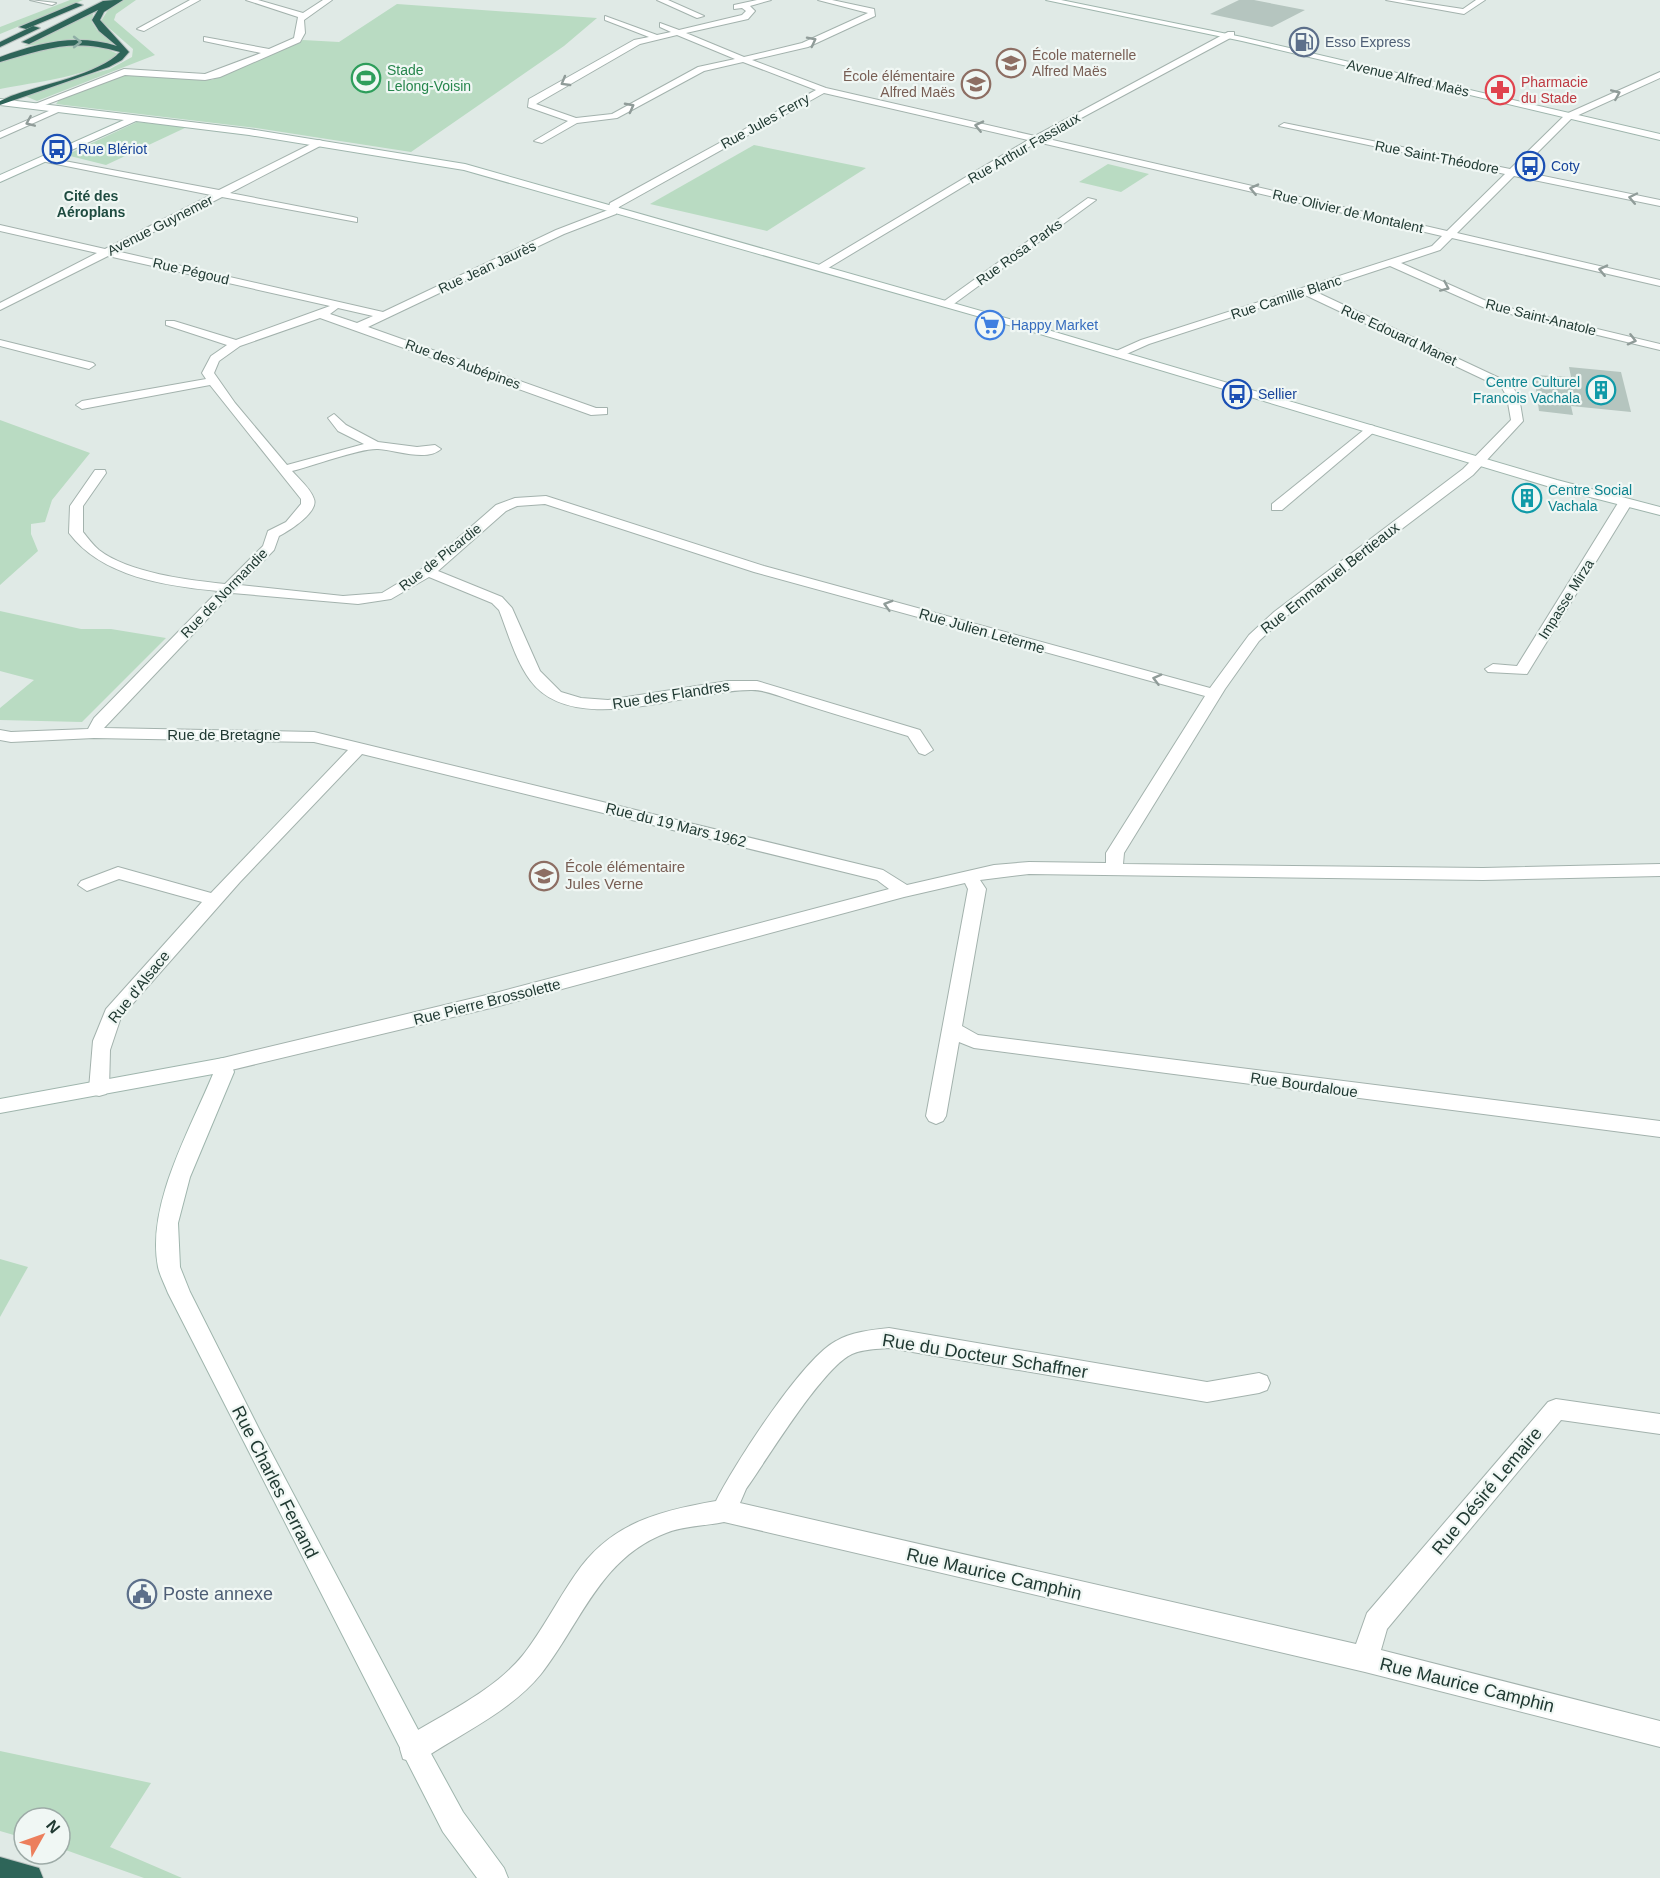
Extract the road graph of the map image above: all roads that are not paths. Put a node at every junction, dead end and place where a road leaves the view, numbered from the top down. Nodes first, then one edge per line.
1 (34, 0) edge
2 (112, 0) edge
3 (119, 0) edge
4 (196, 0) edge
5 (250, 0) edge
6 (328, 0) edge
7 (661, 0) edge
8 (764, 0) edge
9 (822, 0) edge
10 (1050, 0) edge
11 (1067, 0) edge
12 (1390, 0) edge
13 (1480, 0) edge
14 (93, 1) edge
15 (52, 3) dead end
16 (744, 6) junction
17 (733, 8) dead end
18 (307, 13) junction
19 (711, 13) dead end
20 (700, 16) junction
21 (608, 18) dead end
22 (663, 25) junction
23 (141, 29) dead end
24 (638, 31) junction
25 (675, 31) junction
26 (1230, 35) junction
27 (0, 36) edge
28 (654, 36) junction
29 (207, 39) dead end
30 (0, 45) edge
31 (124, 50) junction
32 (270, 52) junction
33 (0, 55) edge
34 (0, 60) edge
35 (745, 61) junction
36 (1660, 75) edge
37 (55, 81) junction
38 (822, 90) junction
39 (0, 92) edge
40 (1, 102) edge
41 (34, 106) junction
42 (61, 109) junction
43 (1571, 114) junction
44 (135, 118) junction
45 (574, 121) junction
46 (1284, 126) dead end
47 (0, 135) edge
48 (1660, 135) edge
49 (1036, 140) junction
50 (539, 141) dead end
51 (319, 143) junction
52 (46, 159) junction
53 (1510, 172) junction
54 (0, 179) edge
55 (221, 193) junction
56 (1091, 200) dead end
57 (1660, 203) edge
58 (614, 208) junction
59 (353, 220) dead end
60 (0, 228) edge
61 (1449, 235) junction
62 (107, 252) junction
63 (1392, 263) junction
64 (820, 268) junction
65 (1660, 284) edge
66 (1305, 291) junction
67 (947, 304) junction
68 (340, 306) junction
69 (0, 307) edge
70 (323, 315) junction
71 (383, 315) junction
72 (170, 323) dead end
73 (359, 327) junction
74 (0, 343) edge
75 (236, 344) junction
76 (1660, 347) edge
77 (1118, 354) junction
78 (89, 365) dead end
79 (213, 381) junction
80 (82, 405) dead end
81 (603, 411) dead end
82 (334, 418) dead end
83 (1370, 429) junction
84 (375, 444) junction
85 (435, 449) dead end
86 (1479, 462) junction
87 (286, 469) junction
88 (100, 473) dead end
89 (1625, 503) junction
90 (1277, 507) dead end
91 (1660, 511) edge
92 (62, 513) dead end
93 (67, 543) dead end
94 (751, 567) joint
95 (427, 571) junction
96 (228, 589) junction
97 (1493, 669) dead end
98 (1214, 694) junction
99 (94, 733) junction
100 (4, 740) edge
101 (359, 748) junction
102 (925, 750) dead end
103 (444, 769) joint
104 (1114, 869) junction
105 (1660, 870) edge
106 (969, 876) junction
107 (87, 885) dead end
108 (904, 891) junction
109 (213, 899) junction
110 (952, 1029) junction
111 (224, 1065) junction
112 (99, 1089) junction
113 (0, 1106) edge
114 (936, 1116) dead end
115 (1660, 1129) edge
116 (1259, 1383) dead end
117 (1660, 1424) edge
118 (724, 1511) junction
119 (1365, 1659) junction
120 (1660, 1734) edge
121 (413, 1749) junction
122 (0, 1871) edge
123 (29, 1878) edge
124 (494, 1878) edge

1 - 15 street
2 - 33 highway
3 - 31 highway
4 - 23 street
5 - 18 street
6 - 18 street
7 - 20 street
8 - 16 street
35 -> 9 street
10 - 26 street, Avenue Alfred Maës
11 - 26 street, Avenue Alfred Maës
12 - 13 street
14 - 27 highway
14 - 30 highway
16 - 17 street
16 - 25 street
18 - 32 street
19 - 20 street
20 - 22 street
21 - 24 street
22 - 24 street
22 - 25 street
24 - 28 street
25 - 28 street
25 - 35 street
26 - 43 street, Avenue Alfred Maës
26 - 49 street, Rue Arthur Fassiaux
28 -> 45 street
29 - 32 street
34 -> 31 highway
31 - 37 highway
32 - 41 street
35 - 38 street
45 -> 35 street
43 -> 36 street, Rue Camille Blanc
37 - 39 highway
37 - 40 highway
49 -> 38 street, Rue Jules Ferry
38 - 58 street, Rue Jules Ferry
40 - 41 street
41 - 42 street
42 - 44 street
42 -> 47 street
43 - 48 street, Avenue Alfred Maës
43 - 53 street, Rue Camille Blanc
44 - 51 street
44 - 52 street
45 - 50 street
46 - 53 street, Rue Saint-Théodore
61 -> 49 street, Rue Olivier de Montalent
49 - 64 street, Rue Arthur Fassiaux
51 - 55 street, Avenue Guynemer
51 - 58 street
52 - 54 street
52 - 55 street
57 -> 53 street, Rue Saint-Théodore
53 - 61 street, Rue Camille Blanc
55 - 59 street
55 - 62 street, Avenue Guynemer
56 - 67 street, Rue Rosa Parks
58 - 64 street
58 - 71 street, Rue Jean Jaurès
60 - 62 street, Rue Pégoud
61 - 63 street, Rue Camille Blanc
65 -> 61 street, Rue Olivier de Montalent
62 - 68 street, Rue Pégoud
62 - 69 street, Avenue Guynemer
63 - 66 street, Rue Camille Blanc
63 -> 76 street, Rue Saint-Anatole
64 - 67 street
66 - 77 street, Rue Camille Blanc
66 - 86 street, Rue Edouard Manet
67 - 77 street
68 - 70 street
68 - 71 street, Rue Pégoud
70 - 73 street, Rue des Aubépines
70 - 75 street
71 - 73 street, Rue Jean Jaurès
72 - 75 street
73 - 81 street, Rue des Aubépines
74 - 78 street
75 - 79 street
77 - 83 street
79 - 80 street
79 - 87 street, Rue de Normandie
82 - 84 street
83 - 86 street
83 - 90 street
84 - 85 street
84 - 87 street
86 - 89 street
86 - 98 street, Rue Emmanuel Bertieaux
87 - 96 street, Rue de Normandie
88 - 92 street
89 - 91 street
89 - 97 street, Impasse Mirza
93 - 96 street, Rue de Picardie
94 - 95 street, Rue de Picardie
98 -> 94 street, Rue Julien Leterme
95 - 96 street, Rue de Picardie
95 - 102 street, Rue des Flandres
96 - 99 street, Rue de Normandie
98 - 104 street, Rue Emmanuel Bertieaux
99 - 100 street, Rue de Bretagne
99 - 101 street, Rue de Bretagne
101 - 103 street, Rue de Bretagne
101 - 109 street, Rue d'Alsace
103 - 108 street, Rue du 19 Mars 1962
104 - 105 street, Rue Pierre Brossolette
104 - 106 street, Rue Pierre Brossolette
106 - 108 street, Rue Pierre Brossolette
106 - 110 street
107 - 109 street
108 - 111 street, Rue Pierre Brossolette
109 - 112 street, Rue d'Alsace
110 - 114 street
110 - 115 street, Rue Bourdaloue
111 - 112 street, Rue Pierre Brossolette
111 - 121 street, Rue Charles Ferrand
112 - 113 street, Rue Pierre Brossolette
116 - 118 street, Rue du Docteur Schaffner
117 - 119 street, Rue Désiré Lemaire
118 - 119 street, Rue Maurice Camphin
118 - 121 street, Rue Maurice Camphin
119 - 120 street, Rue Maurice Camphin
121 - 124 street, Rue Charles Ferrand
122 - 123 highway

